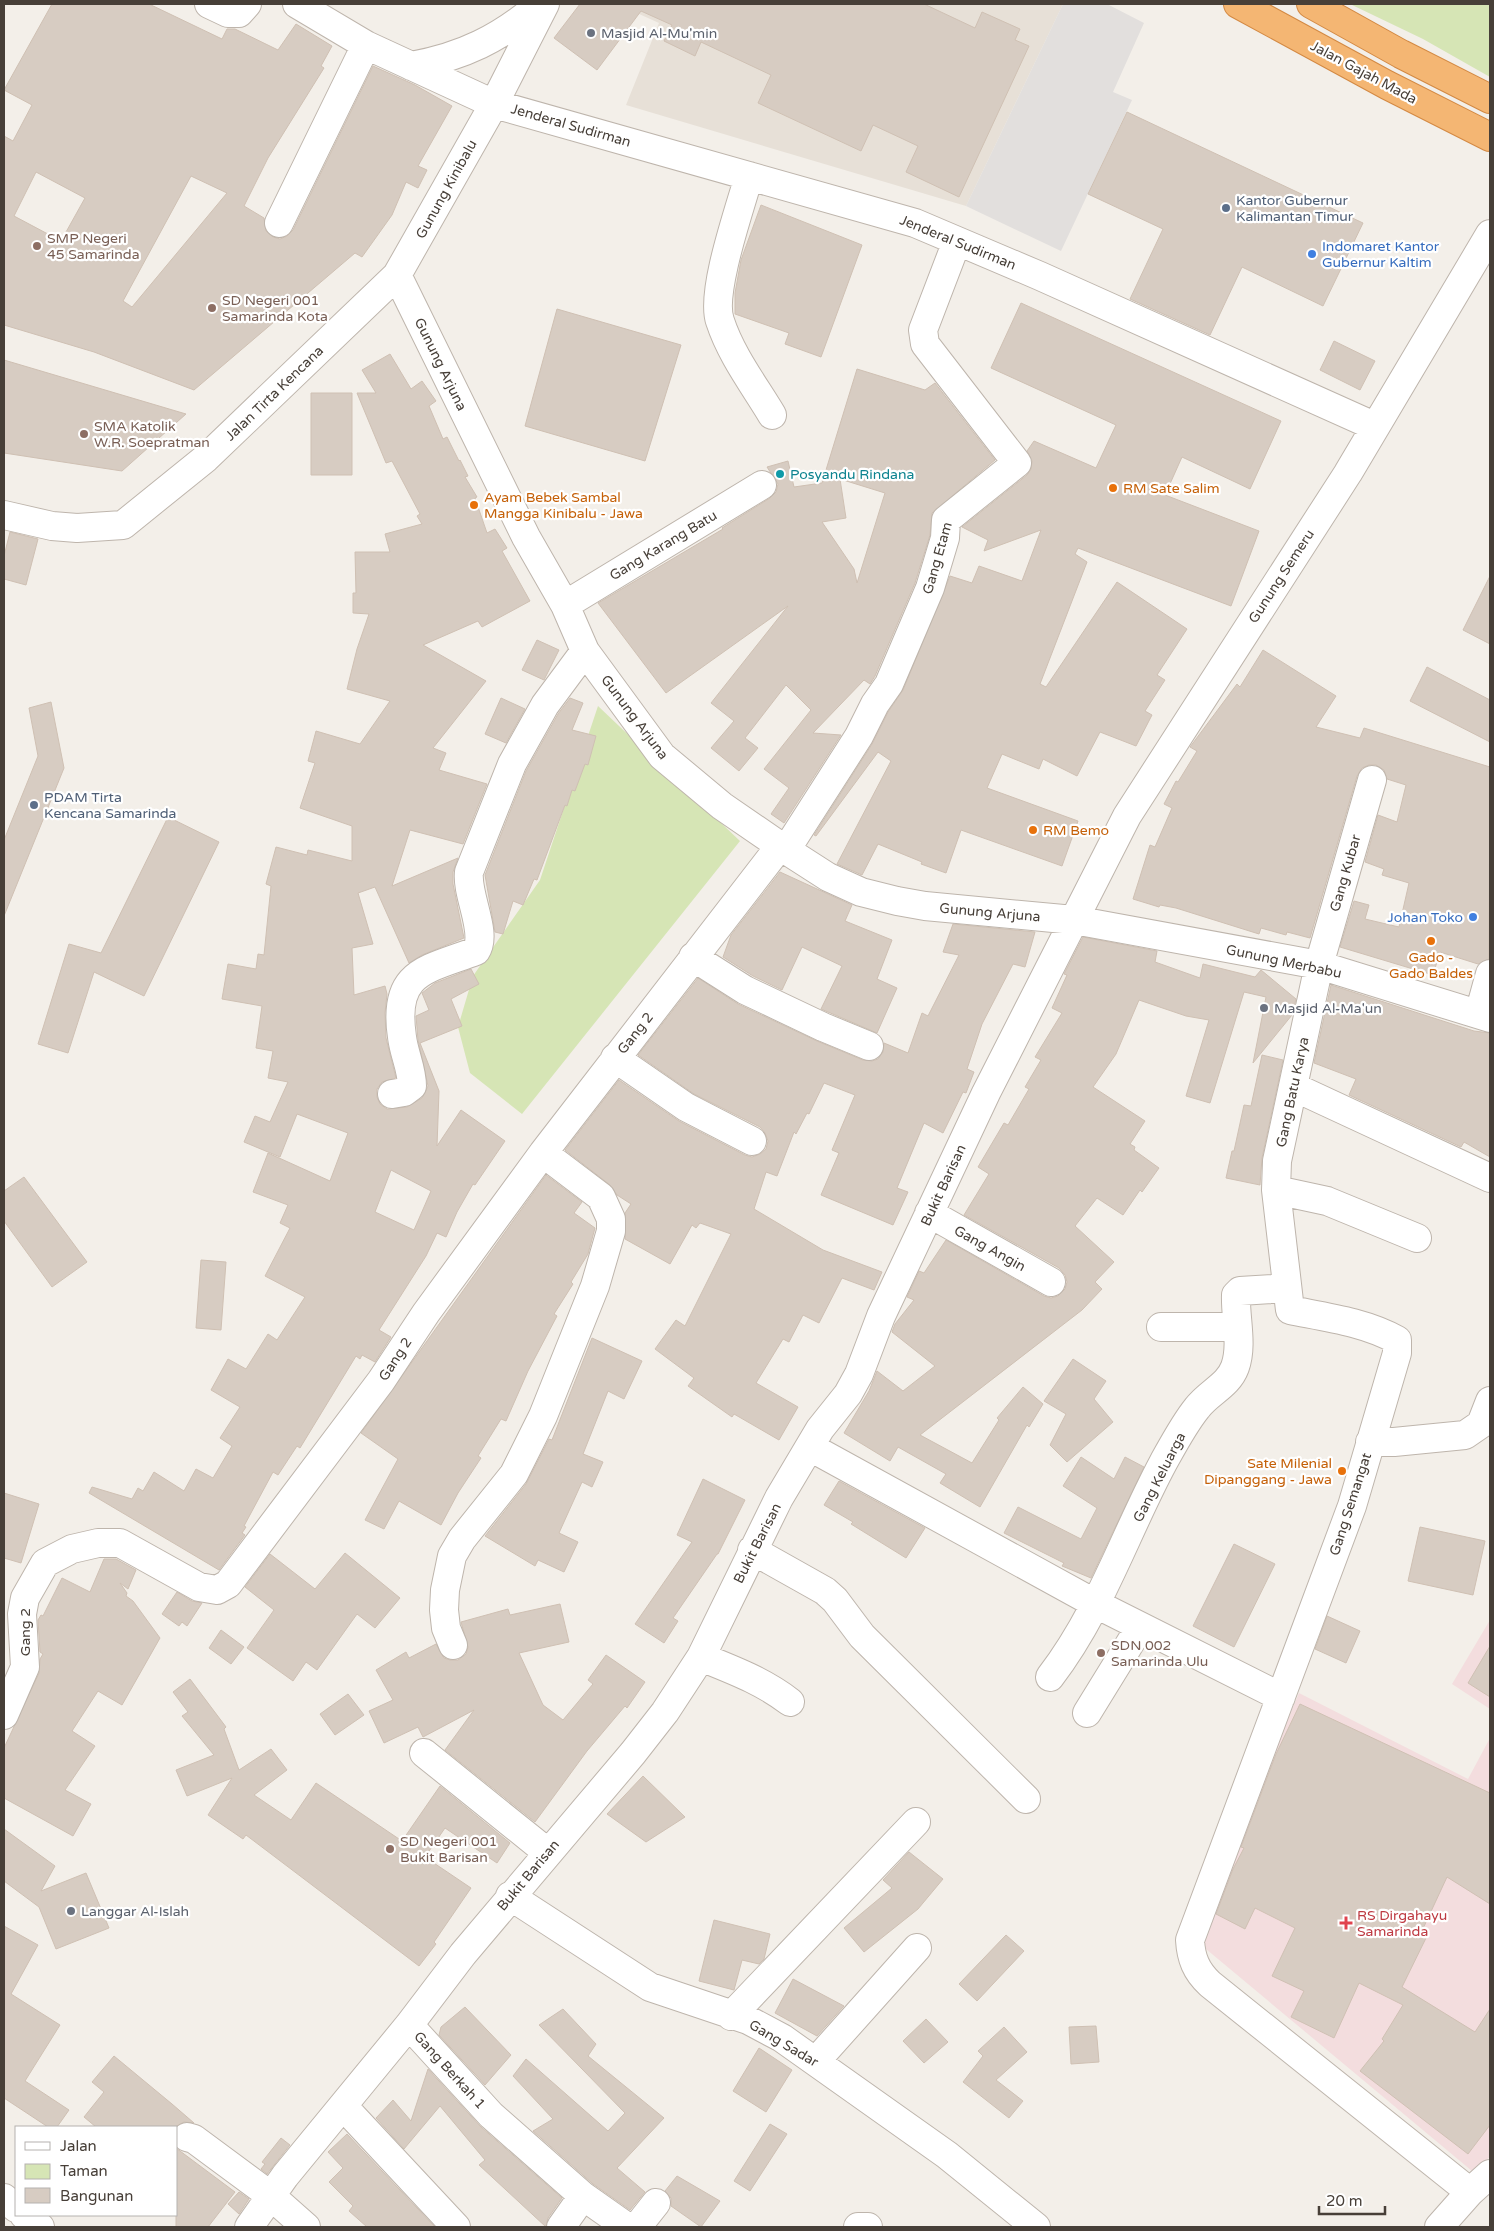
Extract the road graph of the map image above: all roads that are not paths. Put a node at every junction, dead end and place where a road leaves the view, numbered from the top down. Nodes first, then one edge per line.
1 (209, 4) edge
2 (247, 4) edge
3 (297, 4) edge
4 (540, 4) edge
5 (545, 4) edge
6 (1238, 4) edge
7 (1311, 4) edge
8 (366, 45) junction
9 (411, 66) junction
10 (1490, 99) edge
11 (494, 104) junction
12 (1490, 137) edge
13 (749, 176) junction
14 (279, 223) dead end
15 (1490, 234) edge
16 (957, 240) junction
17 (398, 275) junction
18 (772, 415) dead end
19 (1374, 426) junction
20 (762, 485) dead end
21 (4, 515) edge
22 (565, 605) junction
23 (585, 651) junction
24 (1372, 780) dead end
25 (783, 848) junction
26 (1074, 920) junction
27 (693, 957) junction
28 (1319, 965) junction
29 (1490, 974) edge
30 (1485, 1016) edge
31 (869, 1046) dead end
32 (615, 1058) junction
33 (1294, 1087) junction
34 (392, 1094) dead end
35 (752, 1141) dead end
36 (543, 1152) junction
37 (1490, 1178) edge
38 (1276, 1190) junction
39 (929, 1213) junction
40 (1417, 1238) dead end
41 (1051, 1282) dead end
42 (1287, 1288) junction
43 (1162, 1327) dead end
44 (1237, 1327) junction
45 (1490, 1401) edge
46 (1370, 1442) junction
47 (810, 1446) junction
48 (752, 1550) junction
49 (1096, 1604) junction
50 (1140, 1627) junction
51 (454, 1645) dead end
52 (701, 1657) junction
53 (1050, 1677) dead end
54 (1282, 1697) junction
55 (790, 1702) dead end
56 (1087, 1713) dead end
57 (4, 1715) edge
58 (424, 1753) dead end
59 (1026, 1799) dead end
60 (916, 1822) dead end
61 (547, 1852) junction
62 (510, 1896) junction
63 (917, 1948) dead end
64 (731, 2016) junction
65 (409, 2026) junction
66 (816, 2061) junction
67 (343, 2106) junction
68 (186, 2137) dead end
69 (1490, 2174) edge
70 (1470, 2192) junction
71 (270, 2196) junction
72 (584, 2196) junction
73 (4, 2198) edge
74 (656, 2203) dead end
75 (15, 2207) edge
76 (25, 2216) edge
77 (40, 2227) edge
78 (249, 2227) edge
79 (306, 2227) edge
80 (456, 2227) edge
81 (561, 2227) edge
82 (627, 2227) edge
83 (637, 2227) edge
84 (1036, 2227) edge
85 (1439, 2227) edge

1 - 2 street
3 - 8 street, Jenderal Sudirman
4 - 9 street
5 - 11 street, Gunung Kinibalu
6 - 12 highway, Jalan Gajah Mada
7 - 10 highway
8 - 9 street, Jenderal Sudirman
8 - 14 street
9 - 11 street, Jenderal Sudirman
11 - 13 street, Jenderal Sudirman
11 - 17 street, Gunung Kinibalu
13 - 16 street, Jenderal Sudirman
13 - 18 street
15 - 19 street, Gunung Semeru
16 - 19 street, Jenderal Sudirman
16 - 25 street, Gang Etam
17 - 21 street, Jalan Tirta Kencana
17 - 22 street, Gunung Arjuna
19 - 26 street, Gunung Semeru
20 - 22 street, Gang Karang Batu
22 - 23 street, Gunung Arjuna
23 - 25 street, Gunung Arjuna
23 - 34 street
24 - 28 street, Gang Kubar
25 - 26 street, Gunung Arjuna
25 - 27 street, Gang 2
26 - 28 street, Gunung Merbabu
26 - 39 street, Bukit Barisan
27 - 31 street
27 - 32 street, Gang 2
28 - 30 street, Gunung Merbabu
28 - 33 street, Gang Batu Karya
29 - 30 street
32 - 35 street
32 - 36 street, Gang 2
33 - 37 street
33 - 38 street, Gang Batu Karya
36 - 51 street
36 - 57 street, Gang 2
38 - 40 street
38 - 42 street, Gang Batu Karya
39 - 41 street, Gang Angin
39 - 47 street, Bukit Barisan
42 - 44 street, Gang Keluarga
42 - 46 street, Gang Batu Karya
43 - 44 street
44 - 49 street, Gang Keluarga
45 - 46 street, Gang Semangat
46 - 54 street, Gang Semangat
47 - 48 street, Bukit Barisan
47 - 49 street
48 - 52 street, Bukit Barisan
48 - 59 street
49 - 50 street
49 - 53 street, Gang Keluarga
50 - 54 street
50 - 56 street
52 - 55 street
52 - 61 street, Bukit Barisan
54 - 70 street, Gang Semangat
58 - 61 street
60 - 64 street
61 - 62 street, Bukit Barisan
62 - 64 street, Gang Sadar
62 - 65 street, Bukit Barisan
63 - 66 street
64 - 66 street, Gang Sadar
65 - 67 street, Bukit Barisan
65 - 72 street, Gang Berkah 1
66 - 84 street, Gang Sadar
67 - 71 street, Bukit Barisan
67 - 80 street
68 - 71 street
69 - 70 street
70 - 85 street
71 - 78 street, Bukit Barisan
71 - 79 street
72 - 81 street
72 - 82 street, Gang Berkah 1
73 - 75 street
74 - 83 street
76 - 77 street

